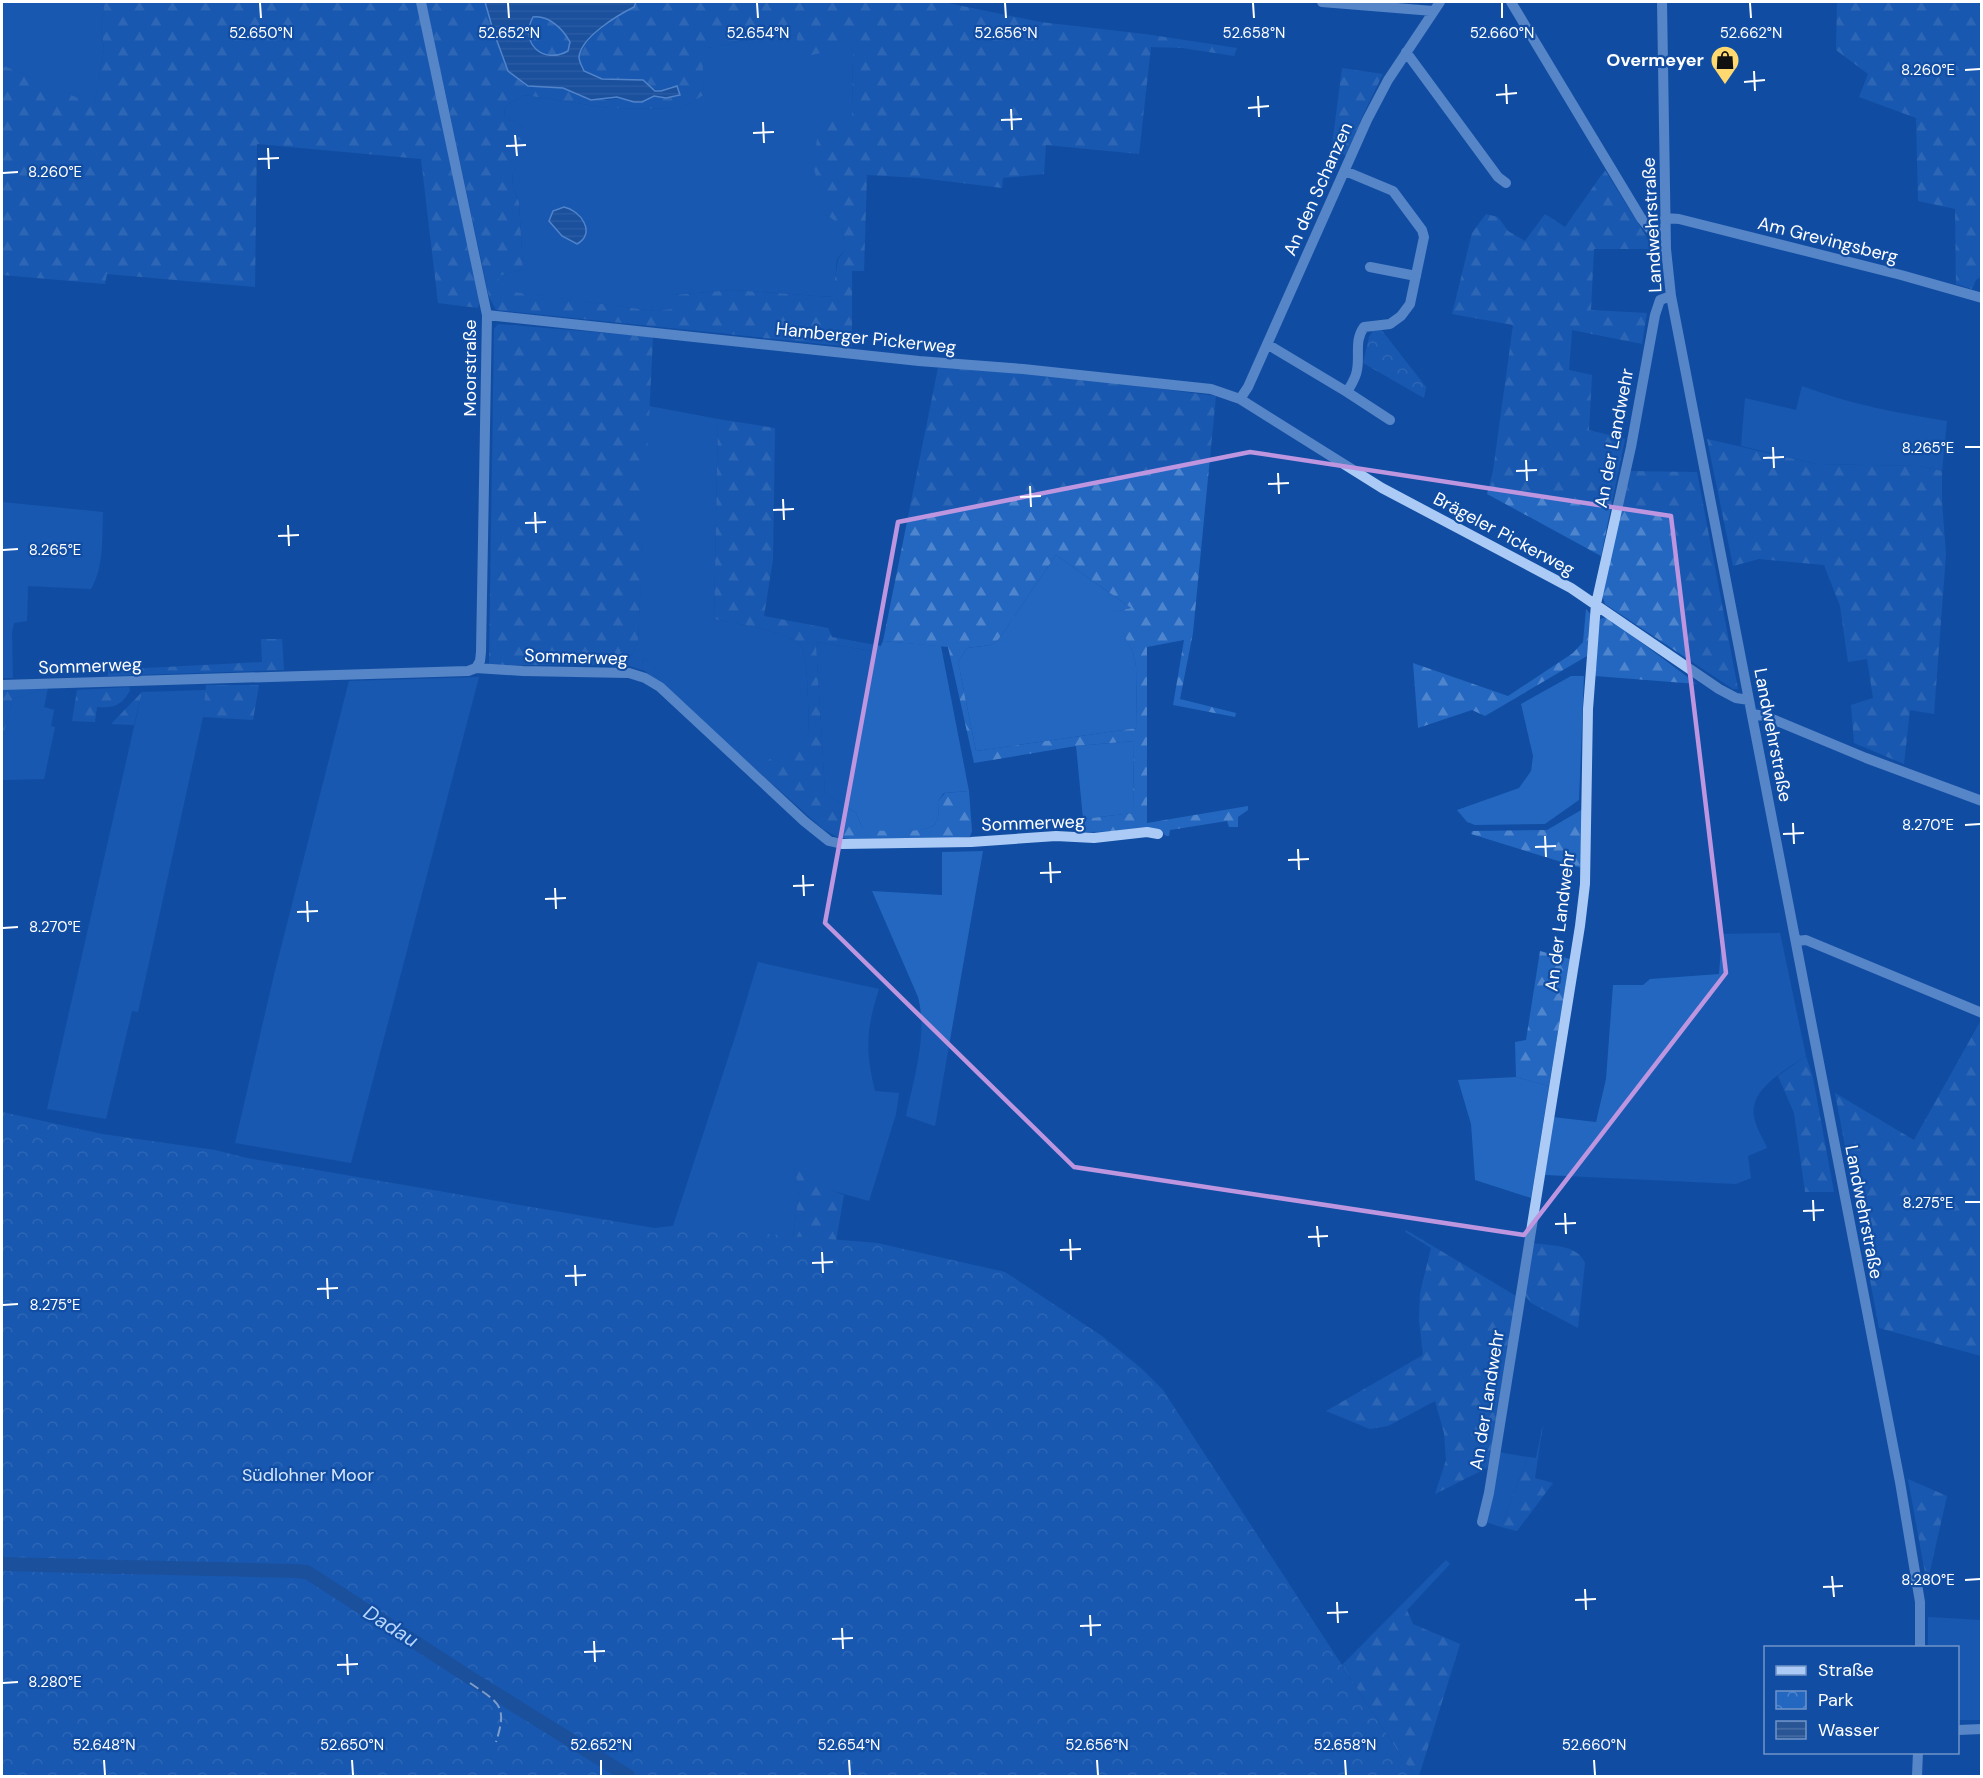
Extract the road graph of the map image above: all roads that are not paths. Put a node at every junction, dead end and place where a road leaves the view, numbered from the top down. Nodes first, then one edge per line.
1 (421, 2) edge
2 (1322, 2) edge
3 (1440, 2) edge
4 (1511, 2) edge
5 (1662, 2) edge
6 (1433, 11) junction
7 (1406, 52) junction
8 (1345, 171) junction
9 (1506, 183) dead end
10 (1665, 223) junction
11 (1370, 267) dead end
12 (1416, 276) junction
13 (1671, 296) junction
14 (1982, 298) edge
15 (487, 315) junction
16 (1267, 344) junction
17 (1347, 392) junction
18 (1240, 399) junction
19 (1390, 420) dead end
20 (1596, 604) junction
21 (476, 668) junction
22 (2, 685) edge
23 (1749, 700) junction
24 (1752, 714) junction
25 (1982, 801) edge
26 (1158, 834) dead end
27 (1796, 941) junction
28 (1982, 1012) edge
29 (1482, 1522) dead end
30 (1920, 1646) edge
31 (1982, 1729) edge
32 (1959, 1730) edge
33 (1918, 1754) edge
34 (1917, 1776) edge

1 - 15 street, Moorstraße
2 - 6 street
3 - 6 street, An den Schanzen
4 - 10 street, Am Grevingsberg
5 - 10 street, Landwehrstraße
6 - 7 street, An den Schanzen
7 - 8 street, An den Schanzen
7 - 9 street
8 - 12 street
8 - 16 street, An den Schanzen
10 - 13 street, Landwehrstraße
10 - 14 street, Am Grevingsberg
11 - 12 street
12 - 17 street
13 - 20 street, An der Landwehr
13 - 23 street, Landwehrstraße
15 - 18 street, Hamberger Pickerweg
15 - 21 street, Moorstraße
16 - 17 street
16 - 18 street, An den Schanzen
17 - 19 street
18 - 20 street, Brägeler Pickerweg
20 - 23 street, Brägeler Pickerweg
20 - 29 street, An der Landwehr
21 - 22 street, Sommerweg
21 - 26 street, Sommerweg
23 - 24 street, Landwehrstraße
24 - 25 street
24 - 27 street, Landwehrstraße
27 - 28 street
27 - 30 street, Landwehrstraße
31 - 32 street
33 - 34 street

